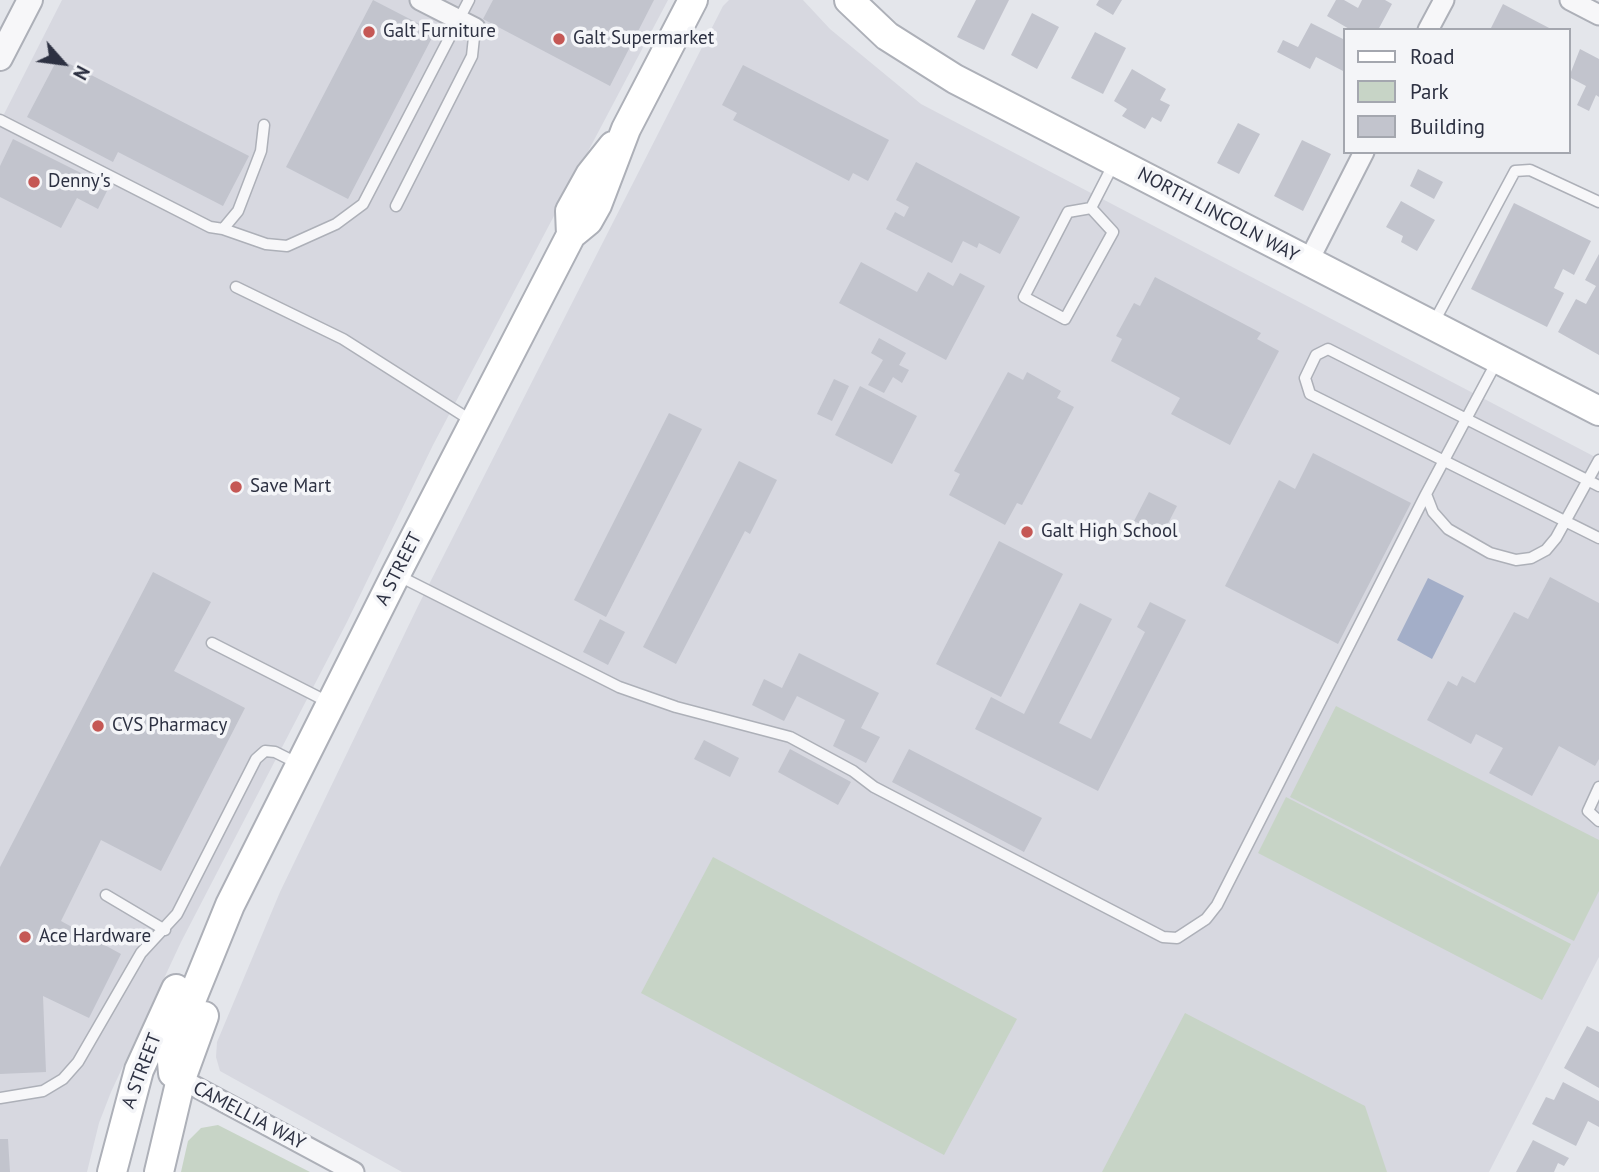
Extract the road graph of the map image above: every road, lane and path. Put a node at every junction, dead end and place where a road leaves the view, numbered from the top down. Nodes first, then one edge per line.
1 (30, 0) edge
2 (420, 0) edge
3 (469, 0) edge
4 (693, 0) edge
5 (849, 0) edge
6 (1444, 0) edge
7 (1570, 0) edge
8 (1599, 15) edge
9 (467, 24) junction
10 (1429, 28) edge
11 (0, 58) edge
12 (0, 120) edge
13 (264, 125) dead end
14 (1363, 154) edge
15 (1115, 161) junction
16 (1599, 202) edge
17 (396, 206) dead end
18 (1091, 208) junction
19 (223, 229) junction
20 (1308, 262) junction
21 (236, 287) dead end
22 (1432, 325) junction
23 (1497, 360) junction
24 (1599, 411) edge
25 (1466, 418) junction
26 (474, 422) junction
27 (1445, 459) junction
28 (1599, 460) edge
29 (1588, 480) junction
30 (1599, 486) edge
31 (1426, 494) junction
32 (1568, 521) junction
33 (1599, 538) edge
34 (396, 574) junction
35 (212, 643) dead end
36 (332, 704) junction
37 (301, 764) junction
38 (1599, 787) edge
39 (1599, 821) edge
40 (106, 895) dead end
41 (230, 905) junction
42 (165, 930) junction
43 (181, 1079) junction
44 (0, 1098) edge
45 (112, 1172) edge
46 (159, 1172) edge
47 (354, 1172) edge

1 - 11 street
2 - 9 street
3 - 9 lane
4 - 26 main road, A STREET
5 - 15 main road, NORTH LINCOLN WAY
6 - 10 street
7 - 8 street
9 - 17 lane
9 - 19 lane
12 - 19 lane
13 - 19 lane
14 - 20 street
15 - 18 lane
15 - 20 main road, NORTH LINCOLN WAY
16 - 22 lane
18 - 18 lane
20 - 22 main road, NORTH LINCOLN WAY
21 - 26 lane
22 - 23 main road, NORTH LINCOLN WAY
23 - 24 main road, NORTH LINCOLN WAY
23 - 25 lane
25 - 27 lane
25 - 27 lane
25 - 29 lane
26 - 34 main road, A STREET
27 - 31 lane
27 - 32 lane
28 - 29 lane
29 - 30 lane
29 - 32 lane
31 - 32 lane
31 - 34 lane
32 - 33 lane
34 - 36 main road, A STREET
35 - 36 lane
36 - 37 main road, A STREET
37 - 41 main road, A STREET
37 - 42 lane
38 - 39 lane
40 - 42 lane
41 - 43 main road, A STREET
41 - 45 main road, A STREET
42 - 44 lane
43 - 46 main road, A STREET
43 - 47 street, CAMELLIA WAY

